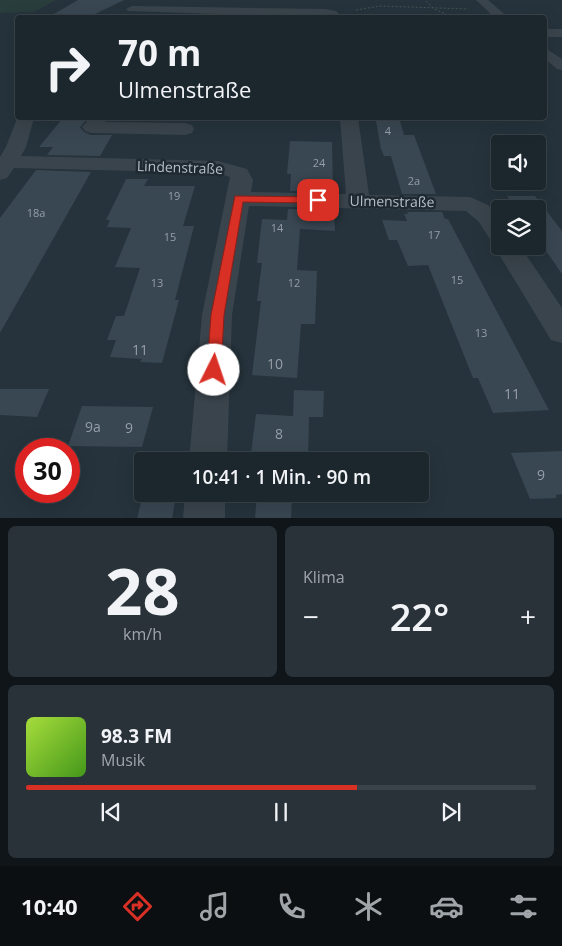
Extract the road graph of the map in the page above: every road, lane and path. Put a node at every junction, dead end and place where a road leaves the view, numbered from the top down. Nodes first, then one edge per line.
1 (147, 0) edge
2 (481, 0) edge
3 (426, 2) dead end
4 (252, 6) edge
5 (434, 9) junction
6 (451, 9) junction
7 (492, 9) junction
8 (356, 10) joint
9 (128, 11) joint
10 (446, 14) dead end
11 (456, 14) dead end
12 (335, 15) edge
13 (499, 15) edge
14 (547, 33) edge
15 (562, 33) edge
16 (547, 54) edge
17 (562, 66) edge
18 (24, 120) edge
19 (97, 120) edge
20 (349, 120) edge
21 (188, 124) edge
22 (169, 166) junction
23 (4, 168) edge
24 (238, 198) junction
25 (358, 201) junction
26 (491, 221) edge
27 (513, 255) edge
28 (562, 332) edge
29 (209, 452) edge
30 (205, 502) edge
31 (204, 518) edge

1 - 9 street
2 - 7 street
3 - 5 path
4 - 9 street
4 - 12 street
5 - 6 path
5 - 8 path
5 - 10 path
6 - 7 path
6 - 11 path
7 - 13 street
8 - 12 street
14 - 15 street
16 - 17 street
18 - 23 street
19 - 21 street
20 - 25 street
21 - 22 street
22 - 23 street, Lindenstraße
22 - 24 street, Lindenstraße
24 - 25 street, Ulmenstraße
24 - 29 street, Lindenstraße
25 - 26 street, Ulmenstraße
27 - 28 street
30 - 31 street

